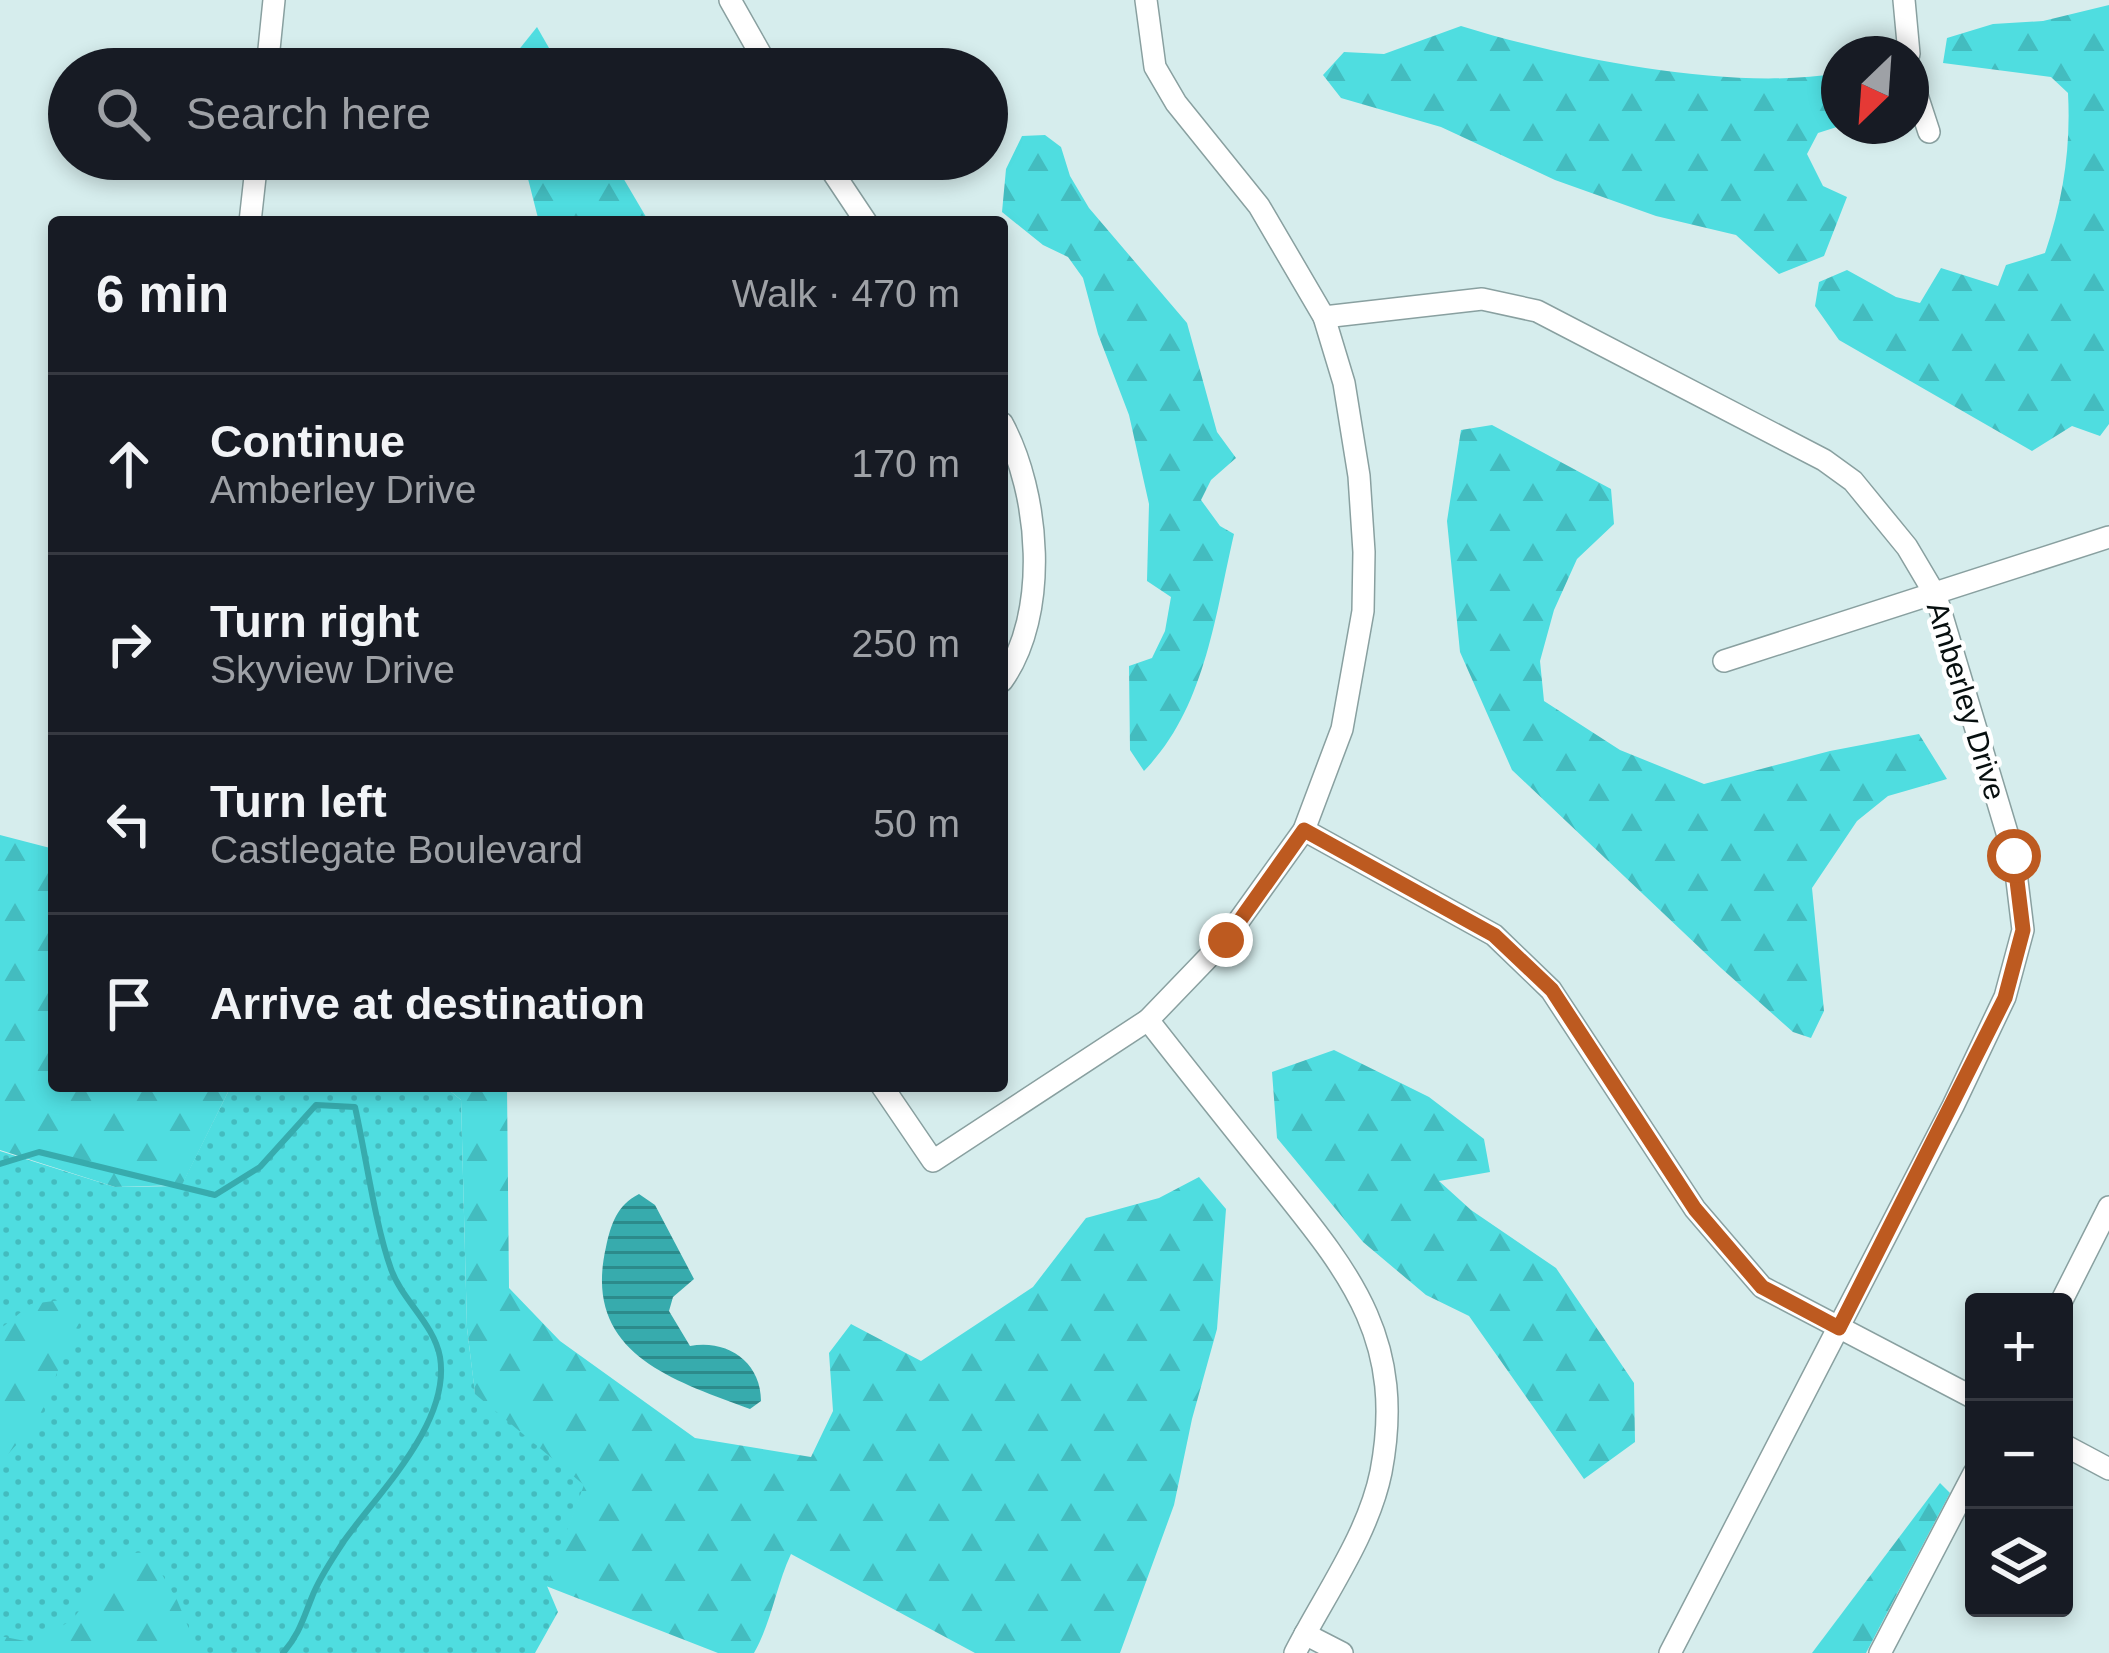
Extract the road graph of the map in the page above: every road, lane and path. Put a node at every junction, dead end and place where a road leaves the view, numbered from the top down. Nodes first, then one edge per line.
1 (274, 0) edge
2 (730, 0) edge
3 (1146, 0) edge
4 (1904, 0) edge
5 (1907, 36) edge
6 (269, 48) edge
7 (757, 48) edge
8 (255, 180) edge
9 (838, 180) edge
10 (251, 216) edge
11 (862, 216) edge
12 (1324, 317) junction
13 (1008, 435) edge
14 (2109, 537) edge
15 (1936, 596) junction
16 (1724, 661) dead end
17 (1008, 672) edge
18 (1304, 830) junction
19 (1148, 1020) junction
20 (886, 1092) edge
21 (2109, 1207) edge
22 (2066, 1293) edge
23 (1839, 1328) junction
24 (1965, 1393) edge
25 (2073, 1450) edge
26 (2109, 1469) edge
27 (1965, 1490) edge
28 (1300, 1643) edge
29 (1342, 1653) edge
30 (1670, 1653) edge
31 (1880, 1653) edge

1 - 6 street
2 - 7 street
3 - 12 street
4 - 5 street
8 - 10 street
9 - 11 street
12 - 15 street, Amberley Drive
12 - 18 street
13 - 17 street
14 - 15 street
15 - 16 street
15 - 23 street, Amberley Drive
18 - 19 street
18 - 23 street
19 - 20 street
19 - 28 street
21 - 22 street
23 - 24 street
23 - 30 street, Amberley Drive
25 - 26 street
27 - 31 street
28 - 29 street

